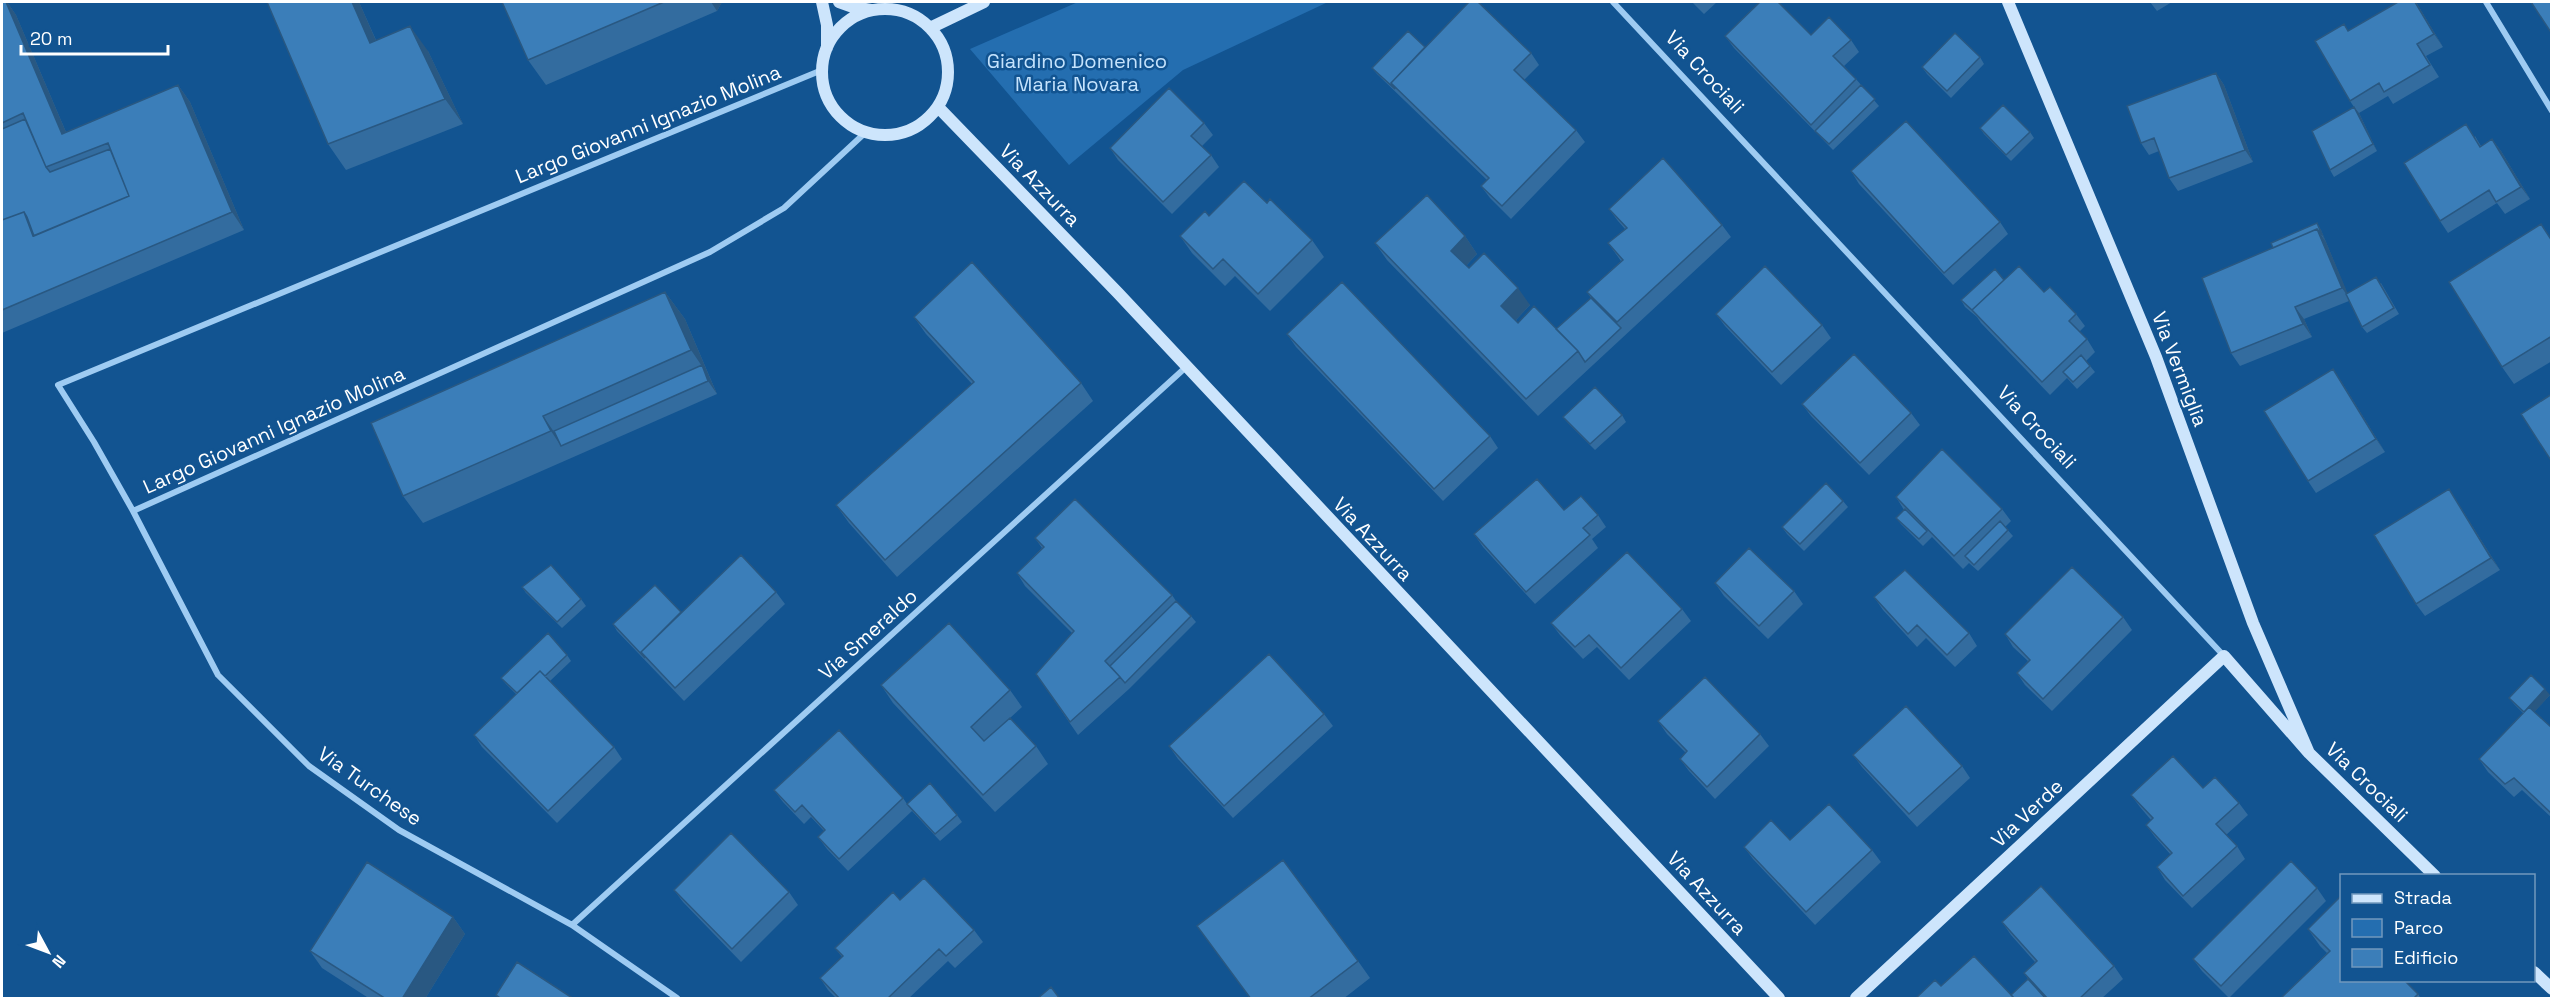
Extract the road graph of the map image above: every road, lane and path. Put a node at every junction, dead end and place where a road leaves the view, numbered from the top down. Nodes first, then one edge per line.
1 (822, 2) edge
2 (839, 2) edge
3 (984, 2) edge
4 (1613, 2) edge
5 (2008, 2) edge
6 (2486, 2) edge
7 (872, 10) junction
8 (930, 28) junction
9 (827, 50) junction
10 (822, 70) junction
11 (938, 107) junction
12 (2552, 111) edge
13 (866, 132) junction
14 (1185, 368) junction
15 (133, 511) junction
16 (2224, 656) junction
17 (2309, 753) junction
18 (2433, 874) edge
19 (573, 925) junction
20 (2535, 973) edge
21 (2552, 989) edge
22 (677, 999) edge
23 (1779, 999) edge
24 (1857, 999) edge

1 - 9 street
2 - 7 street
3 - 8 street
4 - 16 street, Via Crociali
5 - 17 street, Via Vermiglia
6 - 12 street
7 - 8 street
7 - 9 street
8 - 11 street
9 - 10 street
10 - 13 street
10 - 15 street, Largo Giovanni Ignazio Molina
11 - 13 street
11 - 14 street, Via Azzurra
13 - 15 street, Largo Giovanni Ignazio Molina
14 - 19 street, Via Smeraldo
14 - 23 street, Via Azzurra
15 - 19 street, Via Turchese
16 - 17 street, Via Crociali
16 - 24 street, Via Verde
17 - 18 street, Via Crociali
19 - 22 street, Via Turchese
20 - 21 street

